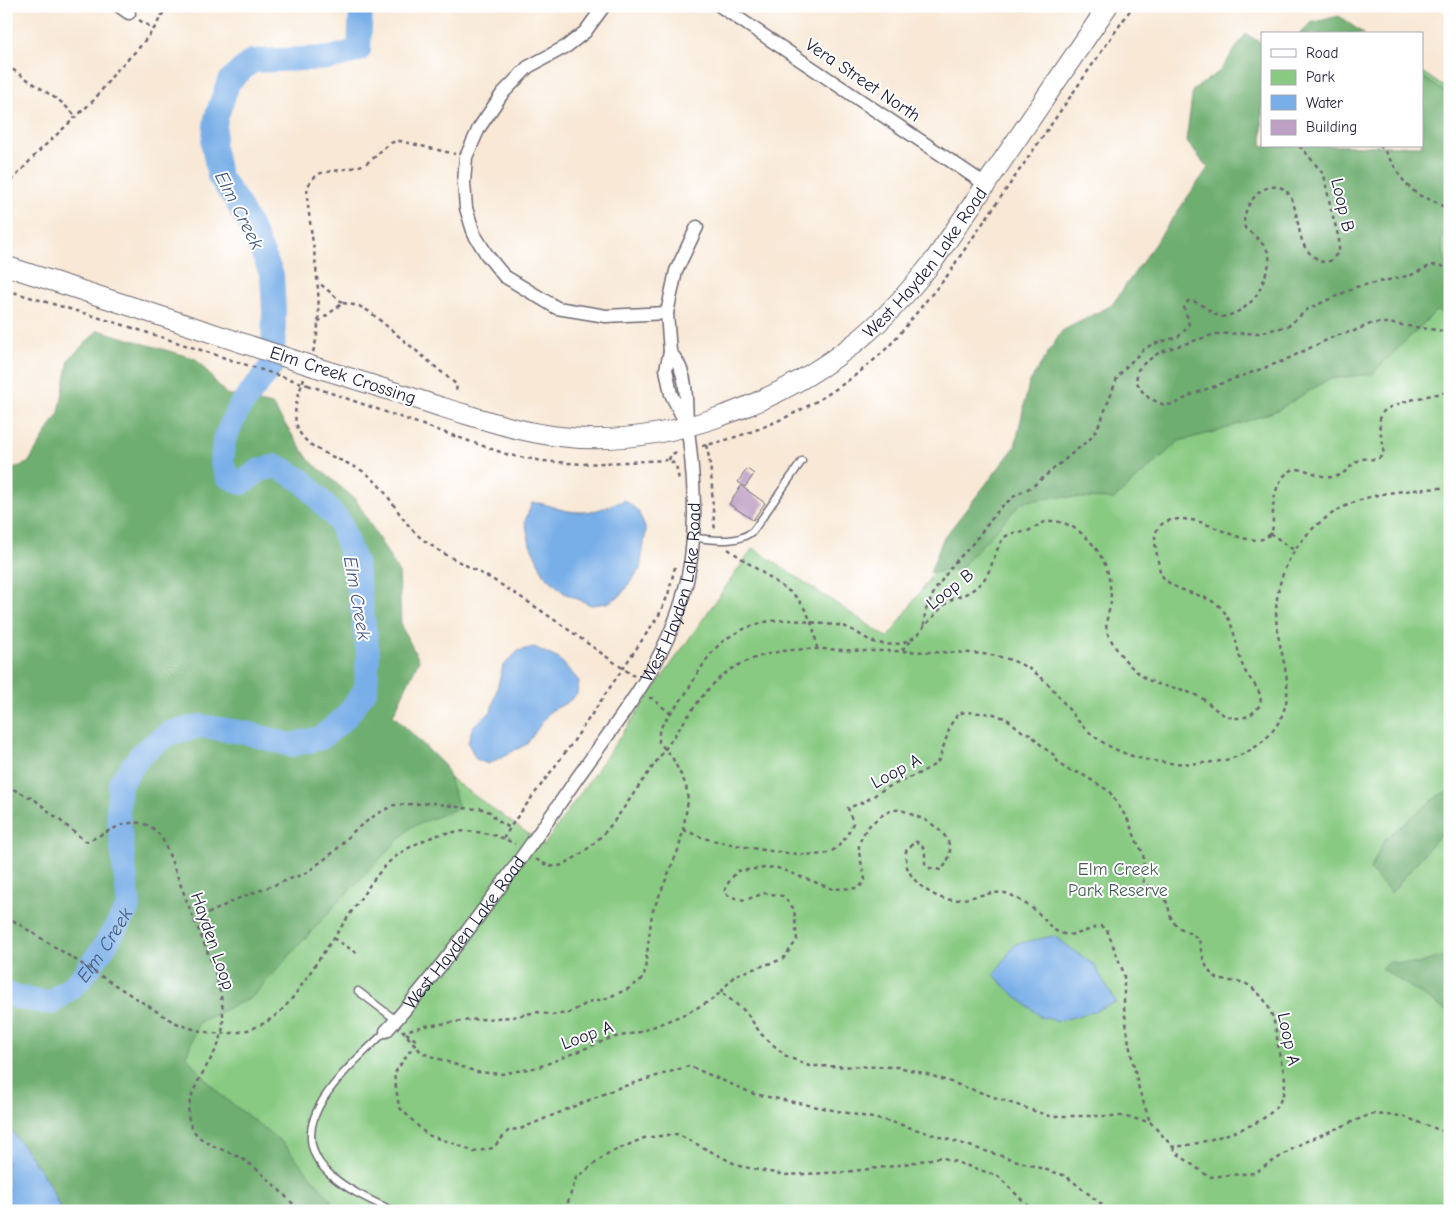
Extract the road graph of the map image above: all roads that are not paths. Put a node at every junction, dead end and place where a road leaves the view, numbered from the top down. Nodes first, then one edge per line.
1 (604, 6) edge
2 (720, 6) edge
3 (1108, 6) edge
4 (985, 184) junction
5 (697, 227) dead end
6 (6, 266) edge
7 (667, 313) junction
8 (687, 426) junction
9 (802, 461) dead end
10 (694, 538) junction
11 (358, 991) dead end
12 (399, 1026) junction
13 (386, 1031) joint
14 (393, 1211) edge

1 - 7 street
2 - 4 street, Vera Street North
3 - 4 main road, West Hayden Lake Road
4 - 8 main road, West Hayden Lake Road
5 - 7 street
6 - 8 main road, Elm Creek Crossing, bridge
7 - 8 street
8 - 10 street, West Hayden Lake Road
9 - 10 lane
10 - 12 street, West Hayden Lake Road
11 - 12 lane
12 - 13 street, West Hayden Lake Road
13 - 14 lane, West Hayden Lake Road

